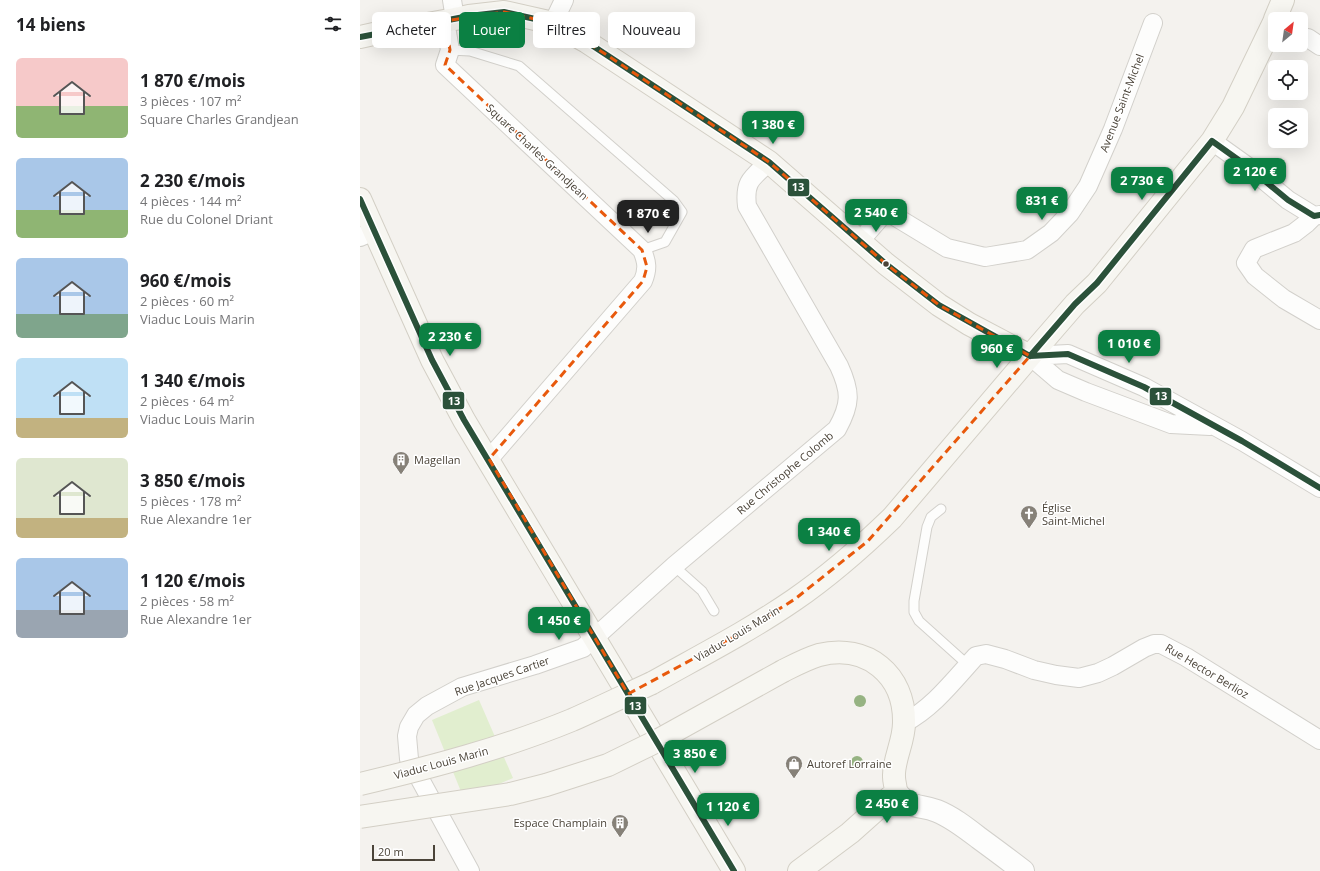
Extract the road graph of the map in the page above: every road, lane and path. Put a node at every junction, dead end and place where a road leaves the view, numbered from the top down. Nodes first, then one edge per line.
1 (564, 0) edge
2 (1283, 0) edge
3 (558, 12) edge
4 (1278, 12) edge
5 (451, 13) edge
6 (533, 19) edge
7 (1153, 23) dead end
8 (372, 34) edge
9 (1268, 34) edge
10 (360, 37) edge
11 (596, 48) edge
12 (450, 50) joint
13 (1212, 141) junction
14 (769, 162) junction
15 (360, 199) edge
16 (1317, 215) edge
17 (367, 234) edge
18 (860, 241) junction
19 (642, 250) junction
20 (1320, 320) edge
21 (1030, 356) junction
22 (1215, 426) junction
23 (488, 459) junction
24 (1320, 488) edge
25 (940, 509) dead end
26 (674, 566) junction
27 (714, 611) dead end
28 (594, 638) junction
29 (968, 665) junction
30 (904, 723) junction
31 (1320, 740) edge
32 (360, 784) edge
33 (896, 792) junction
34 (360, 817) edge
35 (470, 871) edge
36 (734, 871) edge
37 (799, 871) edge
38 (1023, 871) edge

1 - 3 street
2 - 4 main road, Viaduc Louis Marin
5 - 6 main road
7 - 18 street, Avenue Saint-Michel
8 - 10 main road
9 - 13 main road, Viaduc Louis Marin
11 - 14 main road
12 - 19 street, Square Charles Grandjean
12 - 19 lane
13 - 16 street
13 - 21 main road, Viaduc Louis Marin
14 - 18 main road
14 - 26 street, Rue Christophe Colomb
15 - 17 main road
16 - 20 street
17 - 23 main road
18 - 21 main road
19 - 23 street
21 - 22 street
21 - 22 street
21 - 32 main road, Viaduc Louis Marin, bridge
22 - 24 street
23 - 28 main road
25 - 29 lane
26 - 27 lane
26 - 28 street, Rue Christophe Colomb
28 - 35 street, Rue Jacques Cartier
28 - 36 main road
29 - 30 street, Rue Hector Berlioz
29 - 31 street, Rue Hector Berlioz
30 - 33 main road
30 - 34 main road, bridge
33 - 37 main road
33 - 38 street

